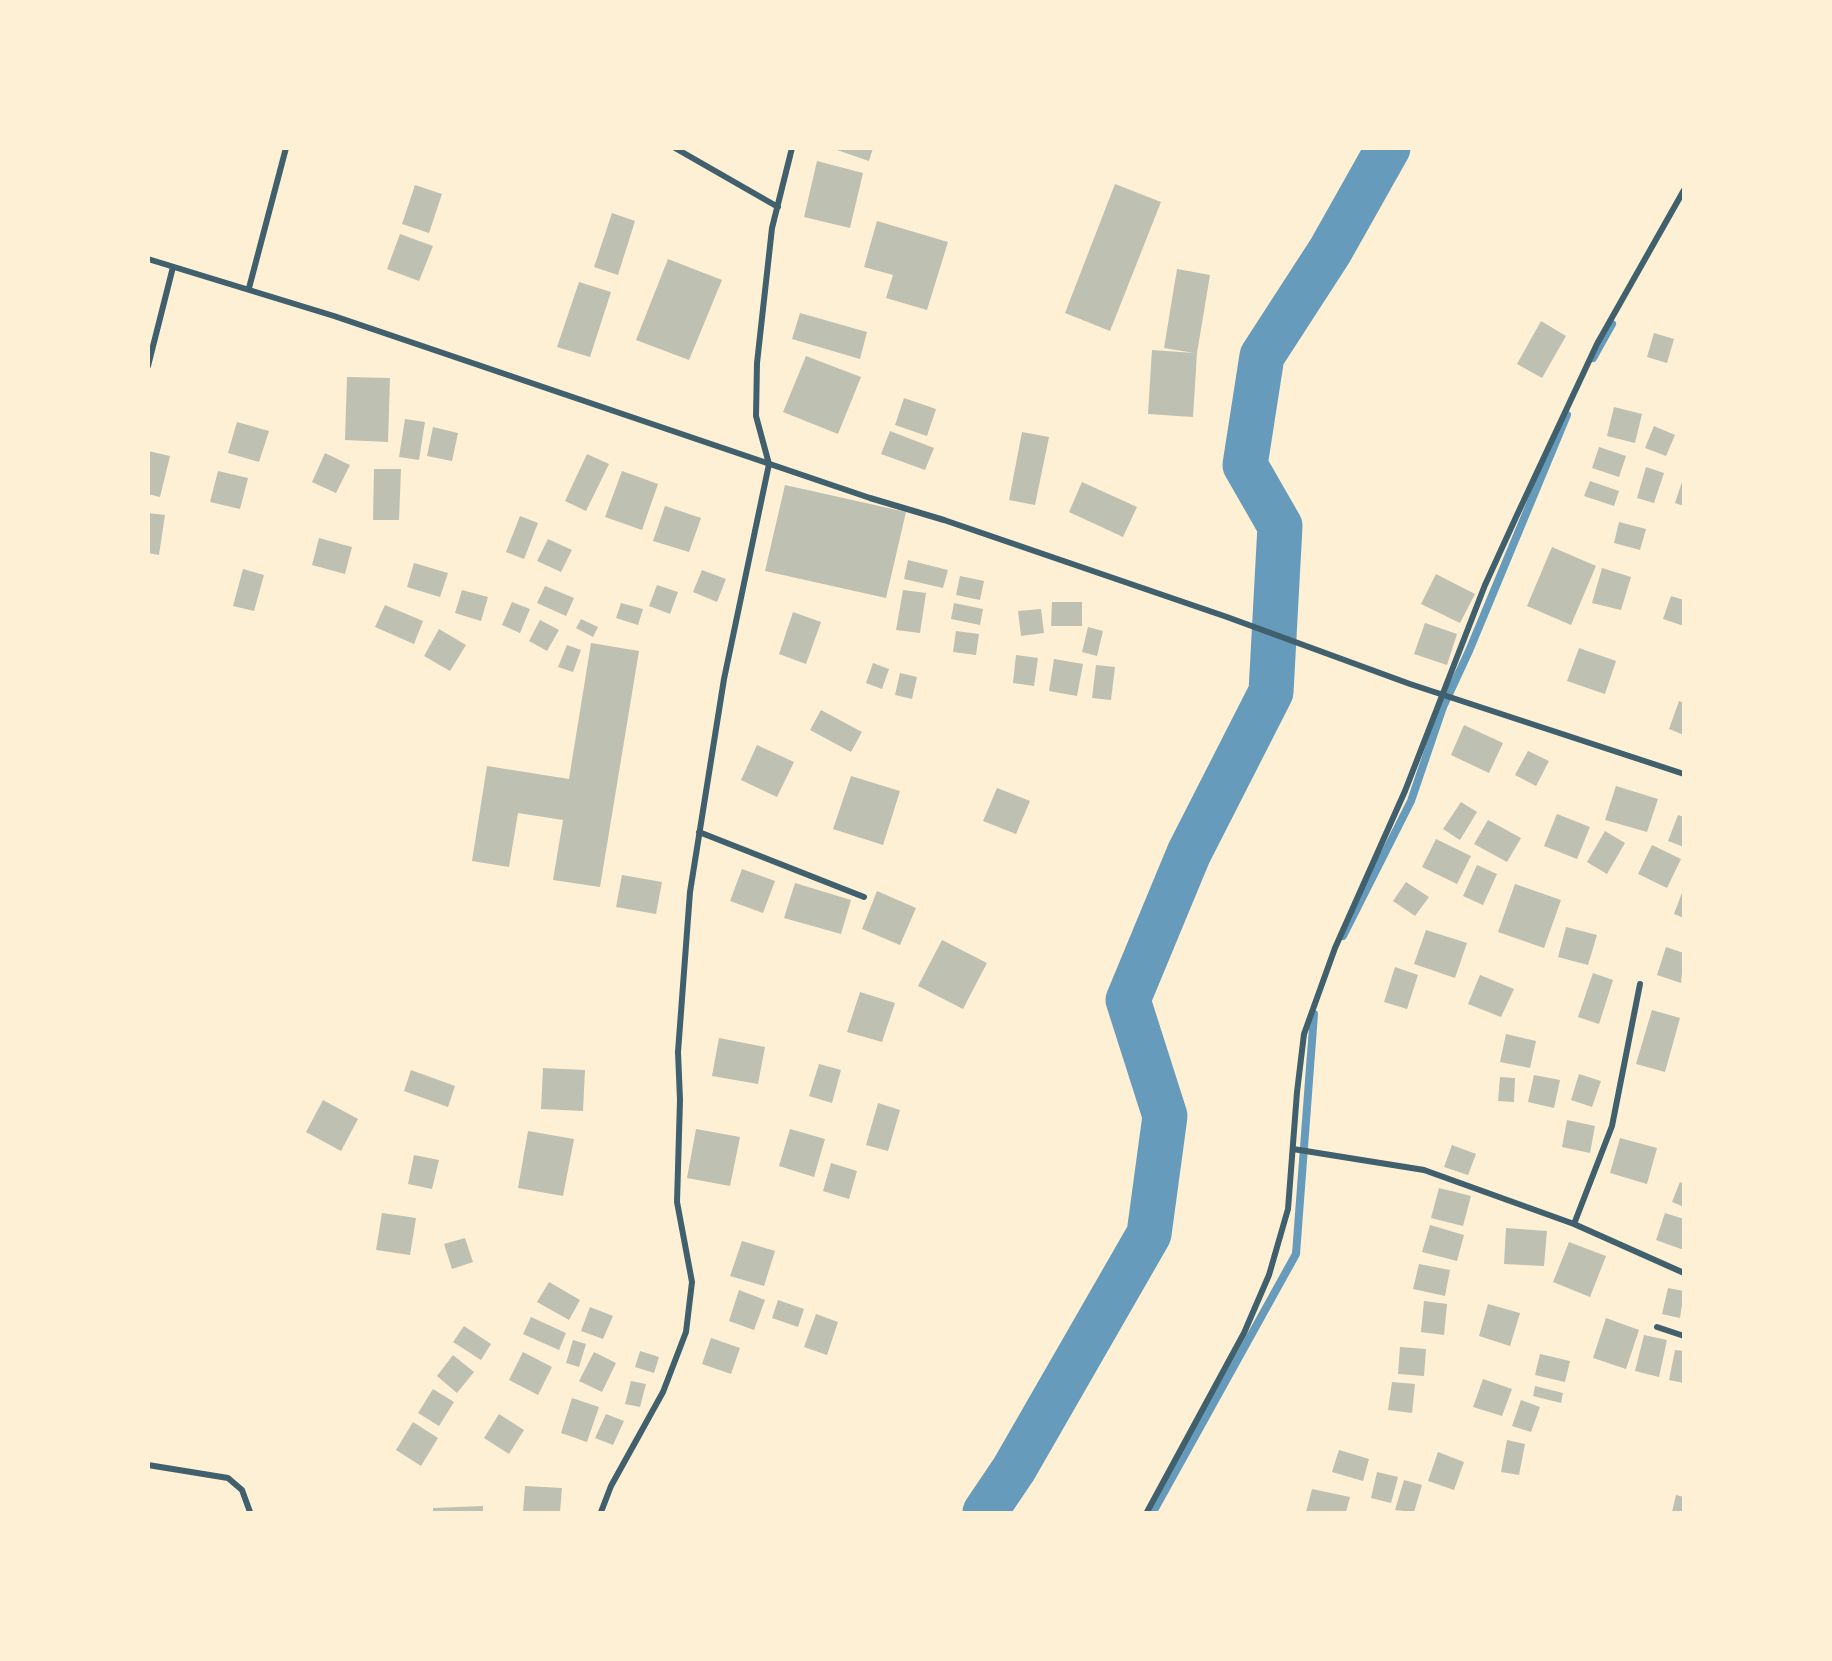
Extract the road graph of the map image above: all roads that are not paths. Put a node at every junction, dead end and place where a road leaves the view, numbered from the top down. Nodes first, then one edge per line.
1 (286, 148) edge
2 (675, 148) edge
3 (792, 148) edge
4 (1683, 190) edge
5 (778, 207) junction
6 (148, 259) edge
7 (173, 267) junction
8 (249, 288) junction
9 (148, 366) edge
10 (769, 464) junction
11 (1445, 695) junction
12 (1683, 774) edge
13 (699, 832) junction
14 (864, 897) dead end
15 (1640, 984) dead end
16 (1296, 1149) junction
17 (1574, 1224) junction
18 (1683, 1273) edge
19 (1657, 1327) dead end
20 (1683, 1336) edge
21 (148, 1465) edge
22 (250, 1512) edge
23 (601, 1512) edge
24 (1148, 1512) edge

1 - 8 street
2 - 5 street
3 - 5 street
4 - 11 street
5 - 10 street
6 - 7 street
7 - 8 street
7 - 9 street
8 - 10 street
10 - 11 street
10 - 13 street
11 - 12 street
11 - 16 street
13 - 14 street
13 - 23 street
15 - 17 street
16 - 17 street
16 - 24 street
17 - 18 street
19 - 20 street
21 - 22 street

